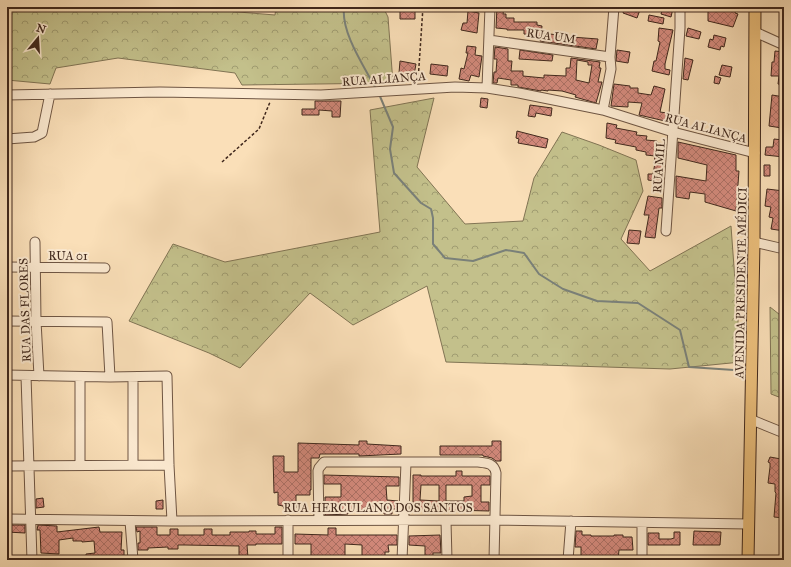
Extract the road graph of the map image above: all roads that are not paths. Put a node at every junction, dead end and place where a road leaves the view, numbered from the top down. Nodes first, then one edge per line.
1 (490, 7) edge
2 (614, 7) edge
3 (680, 7) edge
4 (755, 7) edge
5 (755, 32) junction
6 (489, 40) junction
7 (784, 45) edge
8 (610, 57) junction
9 (487, 88) junction
10 (50, 94) junction
11 (7, 95) edge
12 (604, 110) junction
13 (673, 132) junction
14 (7, 139) edge
15 (755, 153) junction
16 (666, 231) dead end
17 (35, 242) dead end
18 (754, 242) junction
19 (784, 249) edge
20 (7, 267) edge
21 (35, 268) junction
22 (104, 268) dead end
23 (7, 321) edge
24 (36, 321) junction
25 (7, 375) edge
26 (26, 376) junction
27 (39, 376) junction
28 (80, 377) junction
29 (110, 377) junction
30 (133, 377) junction
31 (752, 420) junction
32 (784, 433) edge
33 (406, 463) junction
34 (80, 465) junction
35 (169, 465) junction
36 (7, 466) edge
37 (28, 466) junction
38 (133, 466) junction
39 (7, 519) edge
40 (30, 519) junction
41 (288, 520) junction
42 (319, 520) junction
43 (496, 520) junction
44 (130, 521) junction
45 (172, 521) junction
46 (404, 521) junction
47 (446, 521) junction
48 (571, 521) junction
49 (642, 523) junction
50 (749, 524) junction
51 (32, 560) edge
52 (134, 560) edge
53 (288, 560) edge
54 (402, 560) edge
55 (447, 560) edge
56 (494, 560) edge
57 (568, 560) edge
58 (642, 560) edge
59 (748, 560) edge

1 - 6 street
2 - 8 street
3 - 13 street, RUA MIL
4 - 5 main road, AVENIDA PRESIDENTE MÉDICI
5 - 7 street
5 - 15 main road, AVENIDA PRESIDENTE MÉDICI
6 - 8 street, RUA UM
6 - 9 street
8 - 12 street
9 - 10 street, RUA ALIANÇA
9 - 12 street, RUA ALIANÇA
10 - 11 street, RUA ALIANÇA
10 - 14 street
12 - 13 street, RUA ALIANÇA
13 - 15 street, RUA ALIANÇA
13 - 16 street, RUA MIL
15 - 18 main road, AVENIDA PRESIDENTE MÉDICI
17 - 21 street, RUA DAS FLORES
18 - 19 street
18 - 31 main road, AVENIDA PRESIDENTE MÉDICI
20 - 21 street, RUA 01
21 - 22 street, RUA 01
21 - 24 street, RUA DAS FLORES
23 - 24 street
24 - 27 street, RUA DAS FLORES
24 - 29 street
25 - 26 street
26 - 27 street
26 - 37 street
27 - 28 street
28 - 29 street
28 - 34 street
29 - 30 street
30 - 35 street
30 - 38 street
31 - 32 street
31 - 50 main road, AVENIDA PRESIDENTE MÉDICI
33 - 42 street
33 - 43 street
33 - 46 street
34 - 37 street
34 - 38 street
35 - 38 street
35 - 45 street
36 - 37 street
37 - 40 street
39 - 40 street, RUA HERCULANO DOS SANTOS
40 - 44 street, RUA HERCULANO DOS SANTOS
40 - 51 street
41 - 42 street, RUA HERCULANO DOS SANTOS
41 - 45 street, RUA HERCULANO DOS SANTOS
41 - 53 street
42 - 46 street, RUA HERCULANO DOS SANTOS
43 - 47 street, RUA HERCULANO DOS SANTOS
43 - 48 street, RUA HERCULANO DOS SANTOS
43 - 56 street
44 - 45 street, RUA HERCULANO DOS SANTOS
44 - 52 street
46 - 47 street, RUA HERCULANO DOS SANTOS
46 - 54 street
47 - 55 street
48 - 49 street, RUA HERCULANO DOS SANTOS
48 - 57 street
49 - 50 street, RUA HERCULANO DOS SANTOS
49 - 58 street
50 - 59 main road, AVENIDA PRESIDENTE MÉDICI

